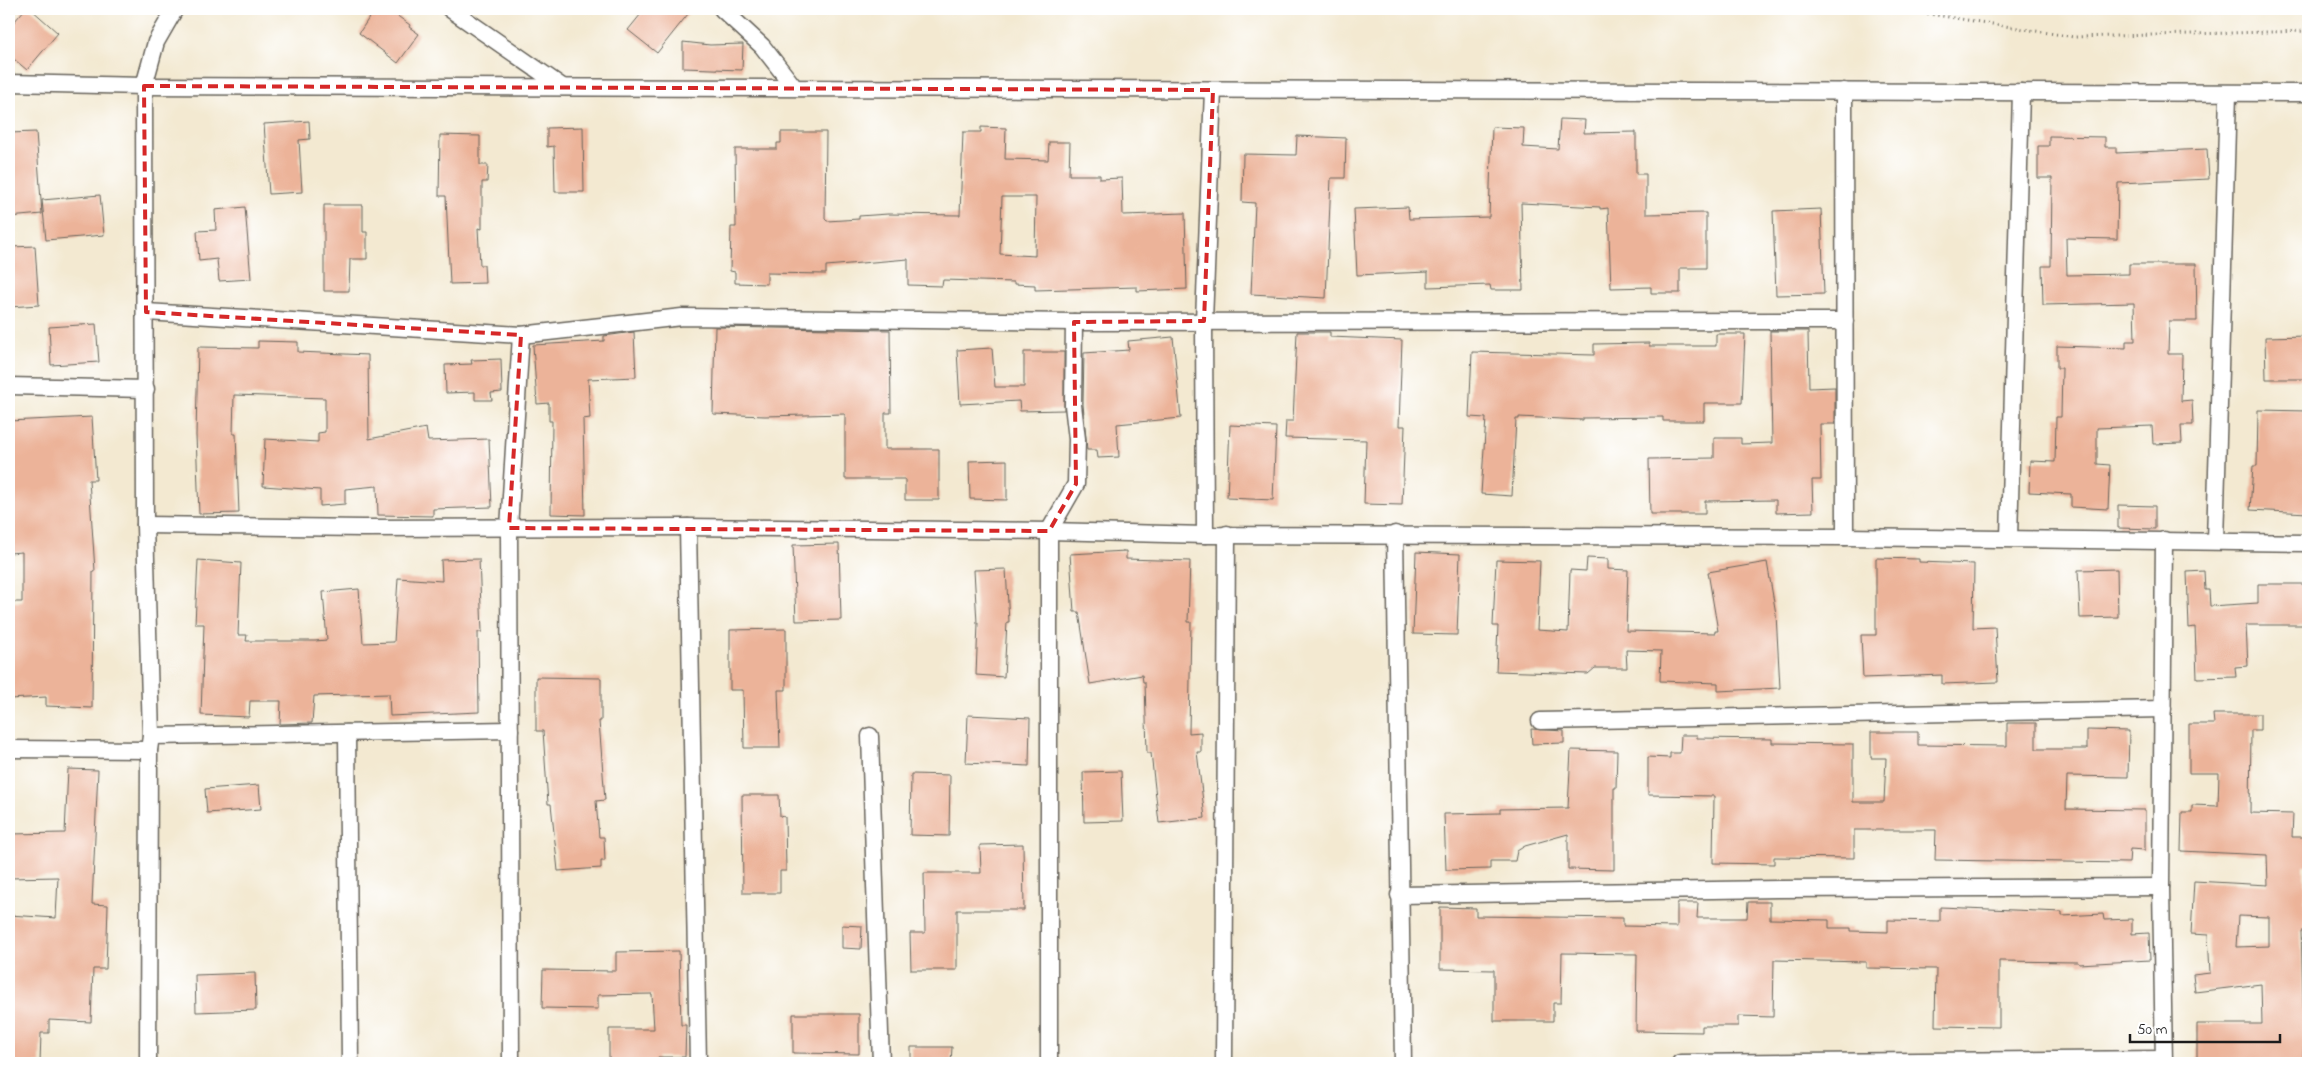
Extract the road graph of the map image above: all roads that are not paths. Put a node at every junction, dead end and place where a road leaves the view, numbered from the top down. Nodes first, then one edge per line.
1 (175, 9) edge
2 (450, 9) edge
3 (722, 9) edge
4 (9, 83) edge
5 (144, 86) junction
6 (561, 86) junction
7 (794, 87) junction
8 (1213, 90) junction
9 (1844, 91) junction
10 (2021, 92) junction
11 (2308, 93) edge
12 (2228, 94) junction
13 (146, 312) junction
14 (1204, 321) junction
15 (1845, 321) junction
16 (1074, 322) junction
17 (521, 335) junction
18 (9, 386) edge
19 (146, 389) junction
20 (146, 525) junction
21 (688, 527) junction
22 (509, 528) junction
23 (1049, 531) junction
24 (1227, 534) junction
25 (1395, 534) junction
26 (1205, 535) junction
27 (1845, 537) junction
28 (2009, 538) junction
29 (2164, 540) junction
30 (2215, 541) junction
31 (2308, 543) edge
32 (2163, 709) junction
33 (1540, 721) dead end
34 (510, 730) junction
35 (347, 733) junction
36 (870, 736) dead end
37 (150, 743) junction
38 (9, 749) edge
39 (2161, 887) junction
40 (1399, 895) junction
41 (2164, 1061) edge
42 (148, 1063) edge
43 (350, 1063) edge
44 (511, 1063) edge
45 (698, 1063) edge
46 (881, 1063) edge
47 (1048, 1063) edge
48 (1224, 1063) edge
49 (1403, 1063) edge
50 (1680, 1063) edge

1 - 5 street
2 - 6 street
3 - 7 street
4 - 5 street
5 - 6 street
5 - 13 street
6 - 7 street
7 - 8 street
8 - 9 street
8 - 14 street
9 - 10 street
9 - 15 street
10 - 12 street
10 - 28 street
11 - 12 street
12 - 30 street
13 - 17 street
13 - 19 street
14 - 15 street
14 - 16 street
14 - 26 street
15 - 27 street
16 - 17 street
16 - 23 street
17 - 22 street
18 - 19 street
19 - 20 street
20 - 22 street
20 - 37 street
21 - 22 street
21 - 23 street
21 - 45 street
22 - 34 street
23 - 26 street
23 - 47 street
24 - 25 street
24 - 26 street
24 - 48 street
25 - 27 street
25 - 40 street
27 - 28 street
28 - 29 street
29 - 30 street
29 - 32 street
30 - 31 street
32 - 33 street
32 - 39 street
34 - 35 street
34 - 44 street
35 - 37 street
35 - 43 street
36 - 46 street
37 - 38 street
37 - 42 street
39 - 40 street
39 - 41 street
40 - 49 street
41 - 50 street

